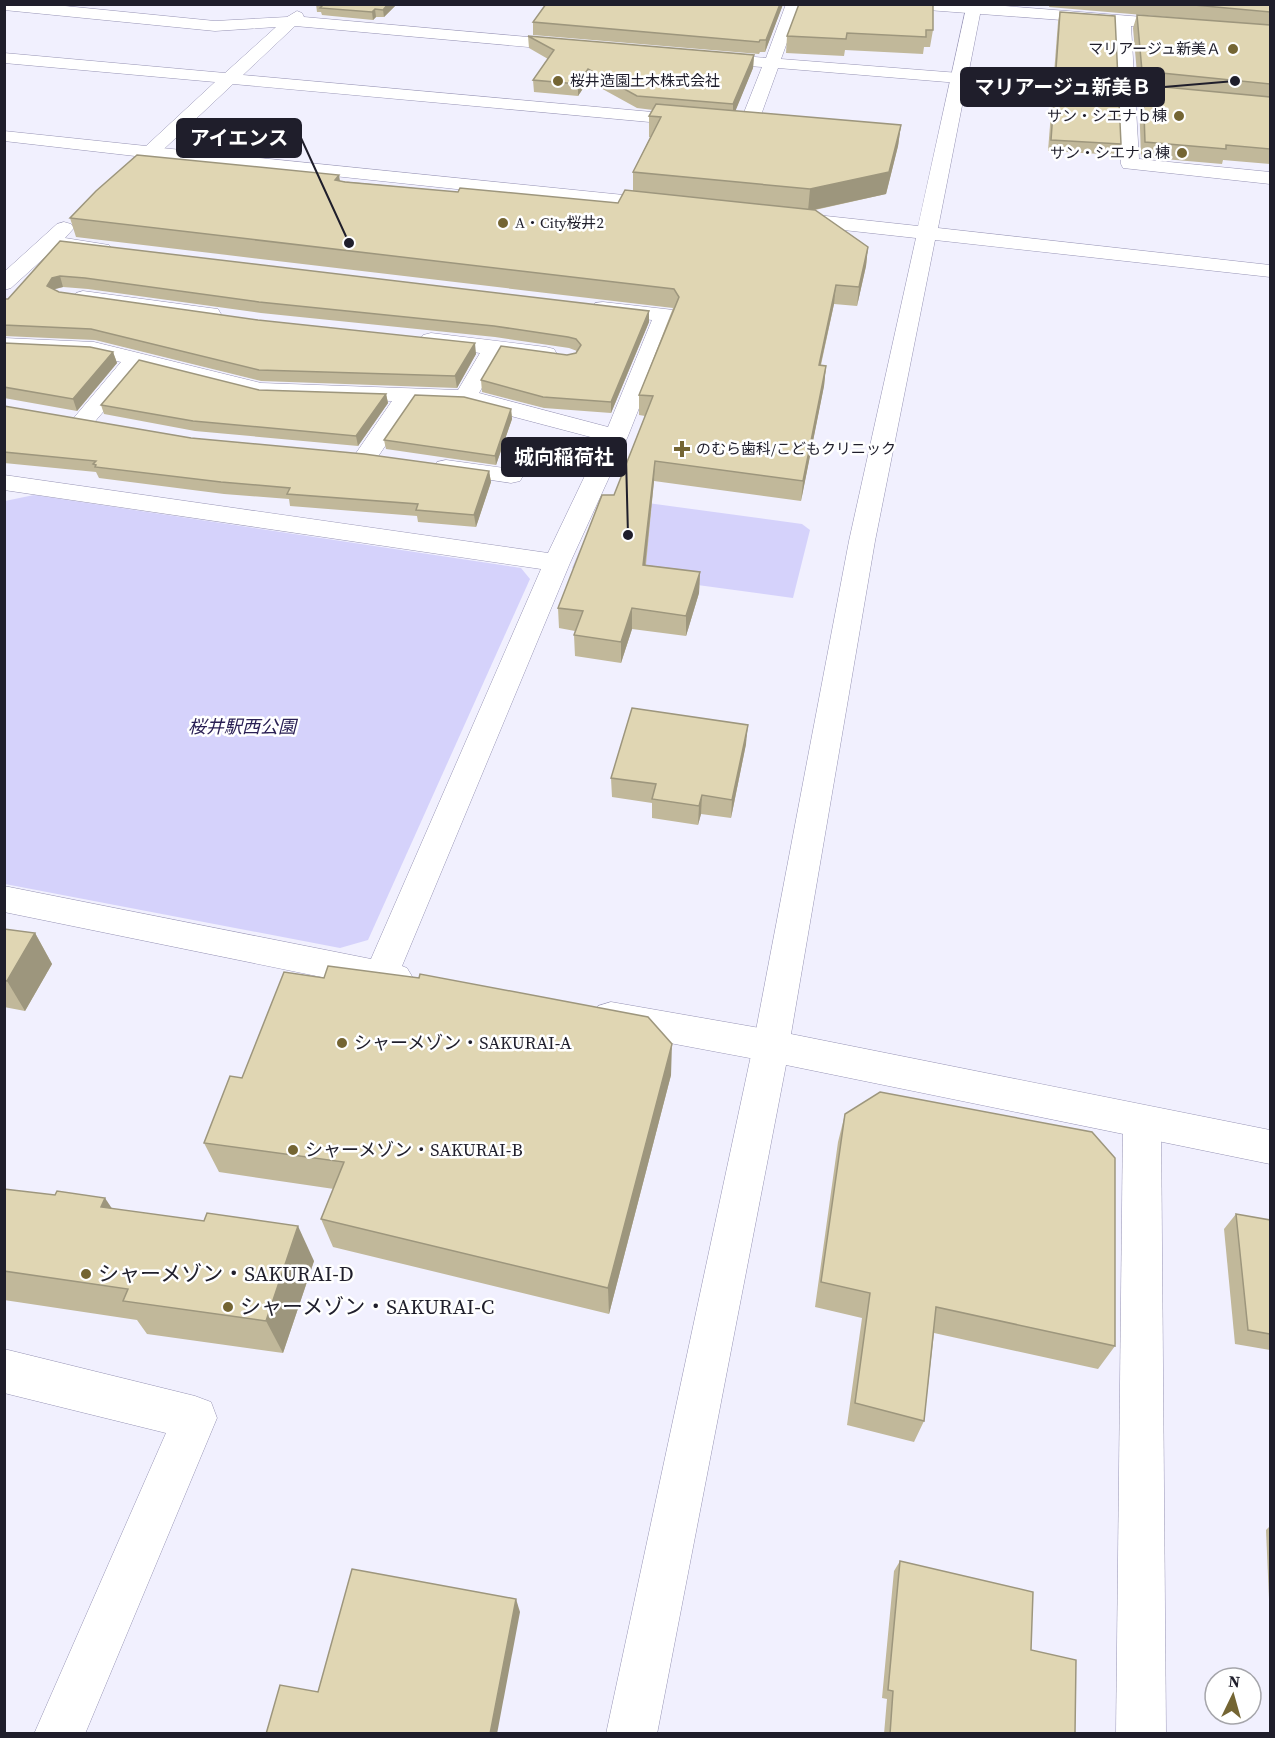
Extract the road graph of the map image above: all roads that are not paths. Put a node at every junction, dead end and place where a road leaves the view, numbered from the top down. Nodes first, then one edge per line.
1 (310, 4) edge
2 (794, 4) edge
3 (914, 4) edge
4 (4, 5) edge
5 (974, 7) edge
6 (291, 21) junction
7 (1123, 21) junction
8 (1270, 32) edge
9 (585, 47) edge
10 (690, 56) edge
11 (4, 58) edge
12 (773, 64) junction
13 (959, 78) junction
14 (227, 80) junction
15 (4, 136) edge
16 (152, 152) junction
17 (1270, 178) edge
18 (110, 188) edge
19 (676, 206) edge
20 (772, 216) edge
21 (77, 217) edge
22 (926, 232) junction
23 (50, 242) junction
24 (121, 251) edge
25 (1270, 271) edge
26 (4, 284) edge
27 (63, 295) edge
28 (139, 303) junction
29 (582, 305) edge
30 (226, 316) edge
31 (107, 337) junction
32 (408, 337) edge
33 (4, 345) edge
34 (495, 346) junction
35 (568, 357) edge
36 (136, 359) junction
37 (408, 395) junction
38 (465, 397) junction
39 (84, 420) edge
40 (615, 436) junction
41 (366, 456) edge
42 (422, 464) edge
43 (511, 476) dead end
44 (6, 484) edge
45 (557, 562) junction
46 (4, 900) edge
47 (381, 975) junction
48 (427, 984) edge
49 (576, 1011) edge
50 (771, 1046) junction
51 (1142, 1122) junction
52 (1270, 1148) edge
53 (4, 1371) edge
54 (60, 1734) edge
55 (631, 1734) edge
56 (1140, 1734) edge

1 - 6 street
2 - 12 street
3 - 5 street
4 - 6 street
5 - 7 street
5 - 13 street
6 - 9 street
6 - 14 street
7 - 8 street
7 - 17 street
10 - 12 street
11 - 14 street
12 - 13 street
12 - 14 street
13 - 22 street
14 - 16 street
15 - 16 street
16 - 18 street
16 - 19 street
20 - 22 street
21 - 23 street
22 - 25 street
22 - 50 street
23 - 24 street
23 - 26 street
27 - 28 street
28 - 30 street
28 - 31 street
29 - 40 street
31 - 33 street
31 - 36 street
32 - 34 street
34 - 35 street
34 - 38 street
36 - 37 street
36 - 39 street
37 - 38 street
37 - 41 street
38 - 40 street
40 - 45 street
42 - 43 street
44 - 45 street
45 - 47 street
46 - 47 street
47 - 48 street
49 - 50 street
50 - 51 street
50 - 55 street
51 - 52 street
51 - 56 street
53 - 54 street

